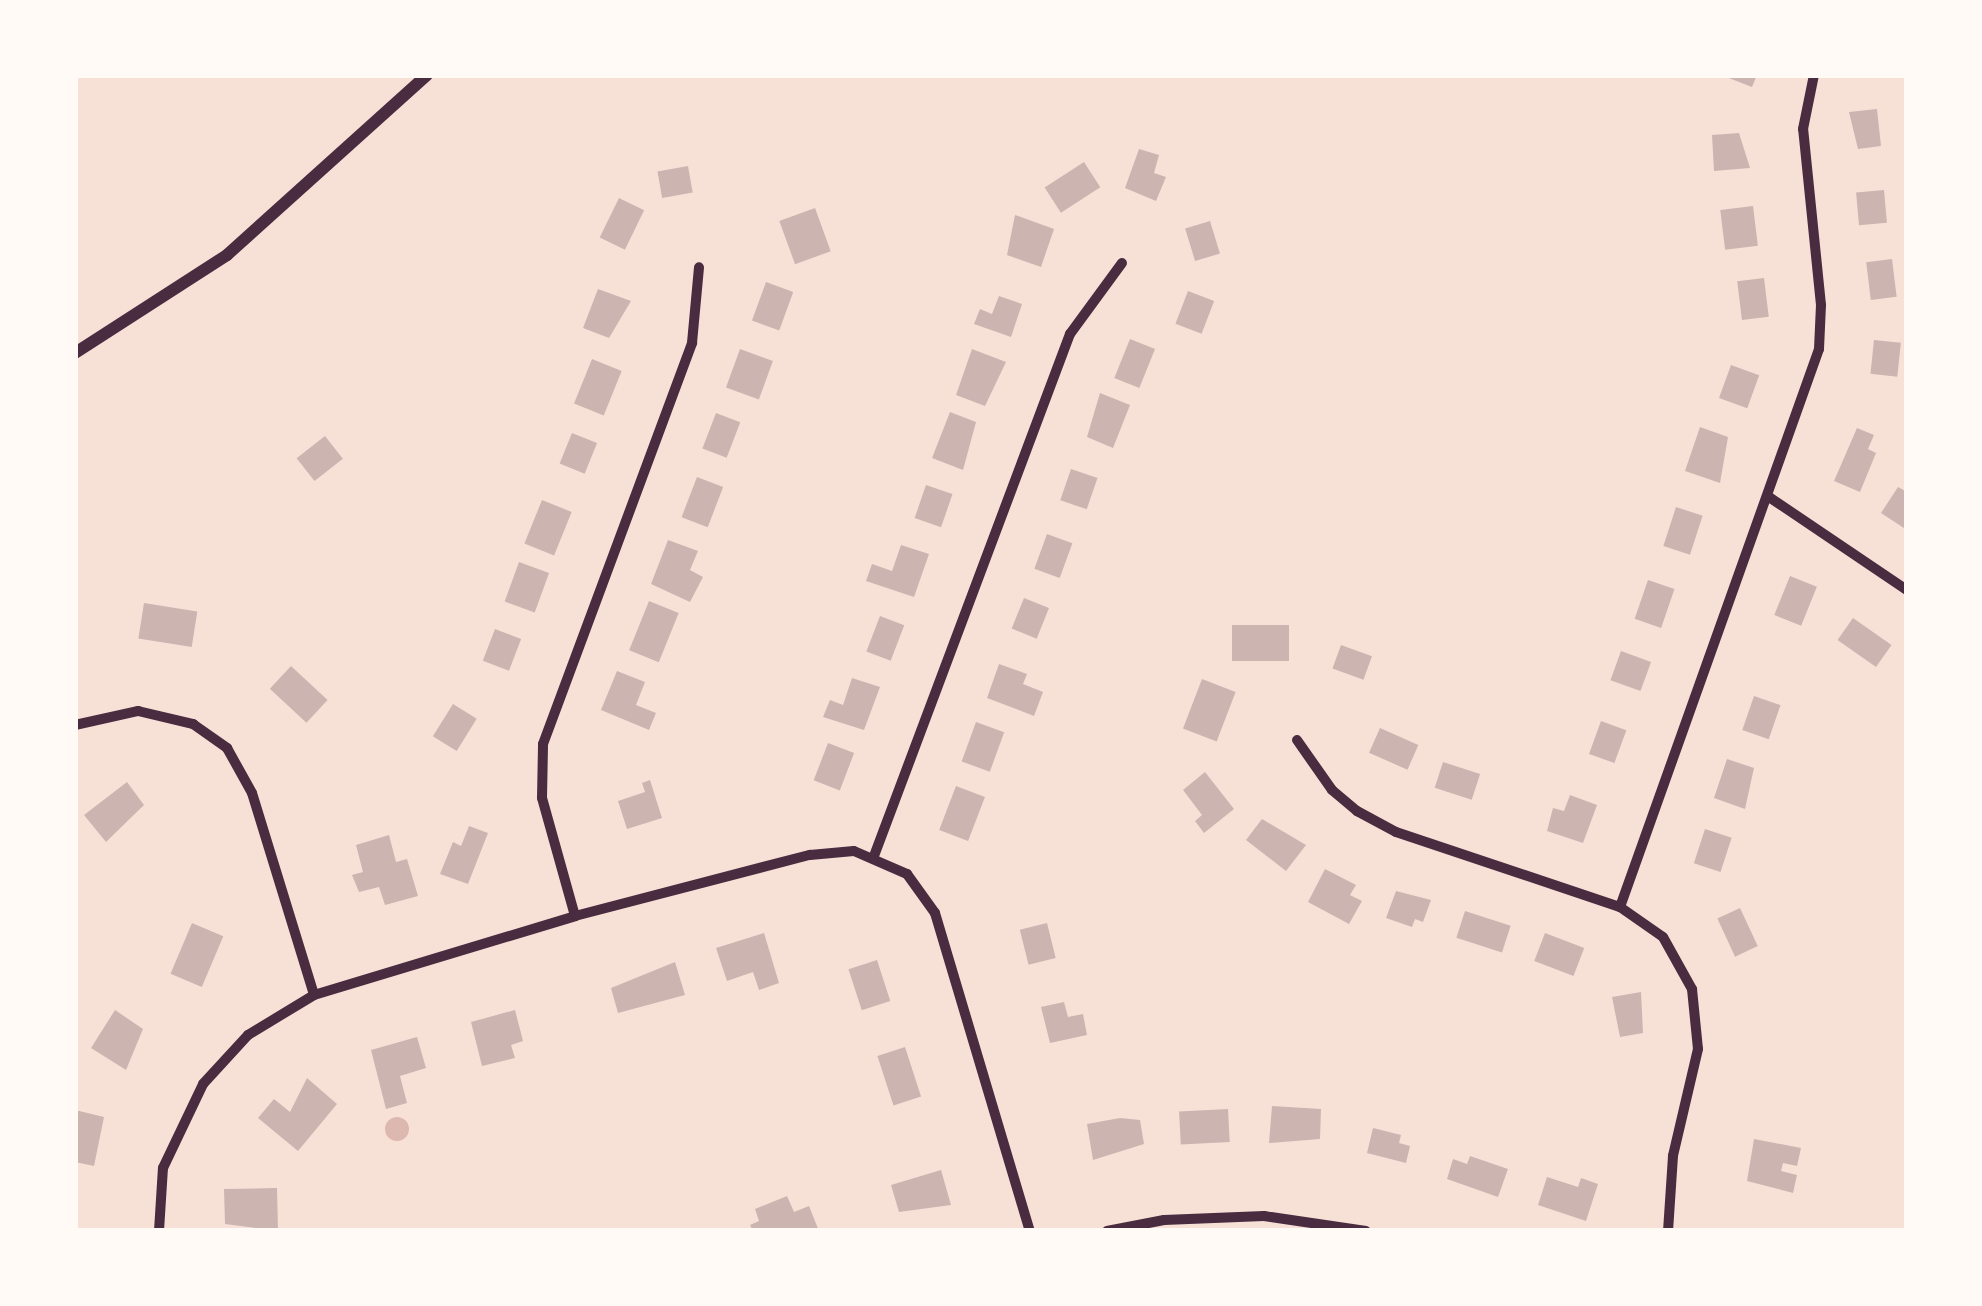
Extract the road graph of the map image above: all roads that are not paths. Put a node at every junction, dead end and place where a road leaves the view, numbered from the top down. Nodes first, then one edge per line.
1 (427, 75) edge
2 (1814, 75) edge
3 (1122, 263) dead end
4 (700, 267) dead end
5 (75, 353) edge
6 (1769, 497) junction
7 (1907, 590) edge
8 (75, 725) edge
9 (1297, 740) dead end
10 (874, 856) junction
11 (1620, 907) junction
12 (576, 916) junction
13 (314, 995) junction
14 (159, 1231) edge
15 (1030, 1231) edge
16 (1107, 1231) edge
17 (1366, 1231) edge
18 (1668, 1231) edge

1 - 5 street
2 - 6 street
3 - 10 street
4 - 12 street
6 - 7 street
6 - 11 street
8 - 13 street
9 - 11 street
10 - 12 street
10 - 15 street
11 - 18 street
12 - 13 street
13 - 14 street
16 - 17 street

